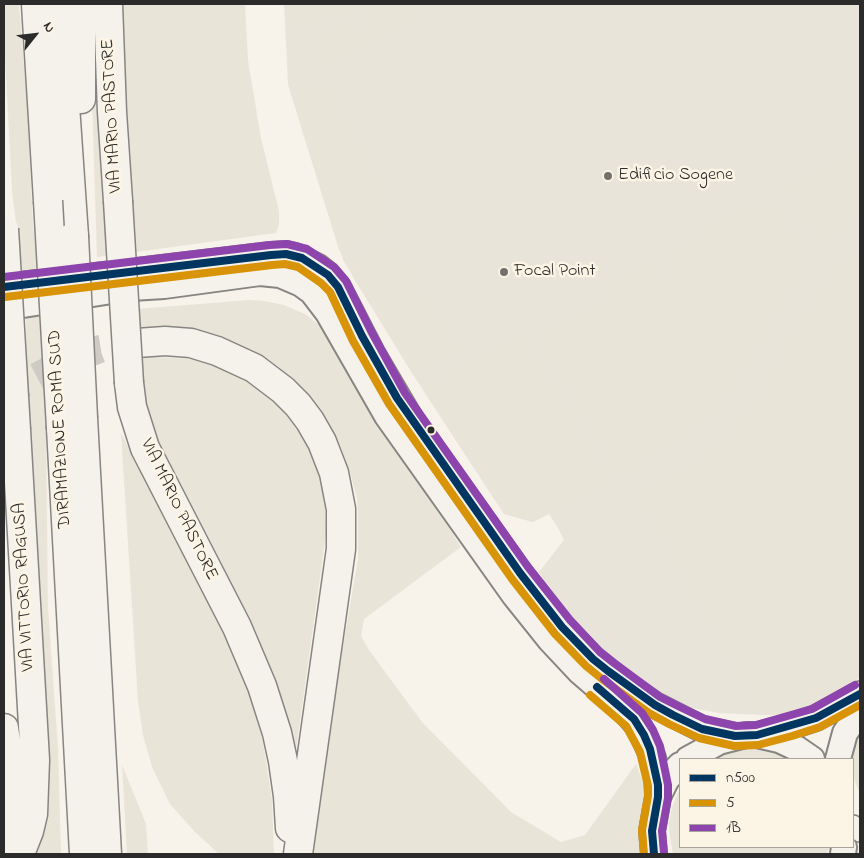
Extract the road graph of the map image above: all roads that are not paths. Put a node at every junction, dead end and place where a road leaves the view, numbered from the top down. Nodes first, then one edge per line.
1 (82, 4) edge
2 (108, 4) edge
3 (42, 7) edge
4 (4, 229) edge
5 (74, 236) junction
6 (4, 287) edge
7 (4, 308) edge
8 (137, 343) tunnel mouth
9 (72, 423) junction
10 (860, 694) edge
11 (860, 711) edge
12 (4, 728) edge
13 (746, 736) junction
14 (690, 758) edge
15 (810, 758) edge
16 (838, 758) edge
17 (679, 766) edge
18 (658, 797) junction
19 (10, 854) edge
20 (20, 854) edge
21 (84, 854) edge
22 (107, 854) edge
23 (290, 854) edge
24 (298, 854) edge
25 (654, 854) edge

1 - 5 highway
2 - 23 highway, VIA MARIO PASTORE, bridge
3 - 5 highway
3 - 9 highway, DIRAMAZIONE ROMA SUD, bridge
4 - 20 highway, VIA VITTORIO RAGUSA, bridge
5 - 9 highway, DIRAMAZIONE ROMA SUD, bridge
6 - 13 street
7 - 18 street
8 - 24 highway
9 - 21 highway, DIRAMAZIONE ROMA SUD
9 - 22 highway, DIRAMAZIONE ROMA SUD
10 - 13 street
11 - 16 street
12 - 19 highway
13 - 14 street
13 - 15 street
17 - 18 street
18 - 25 street

